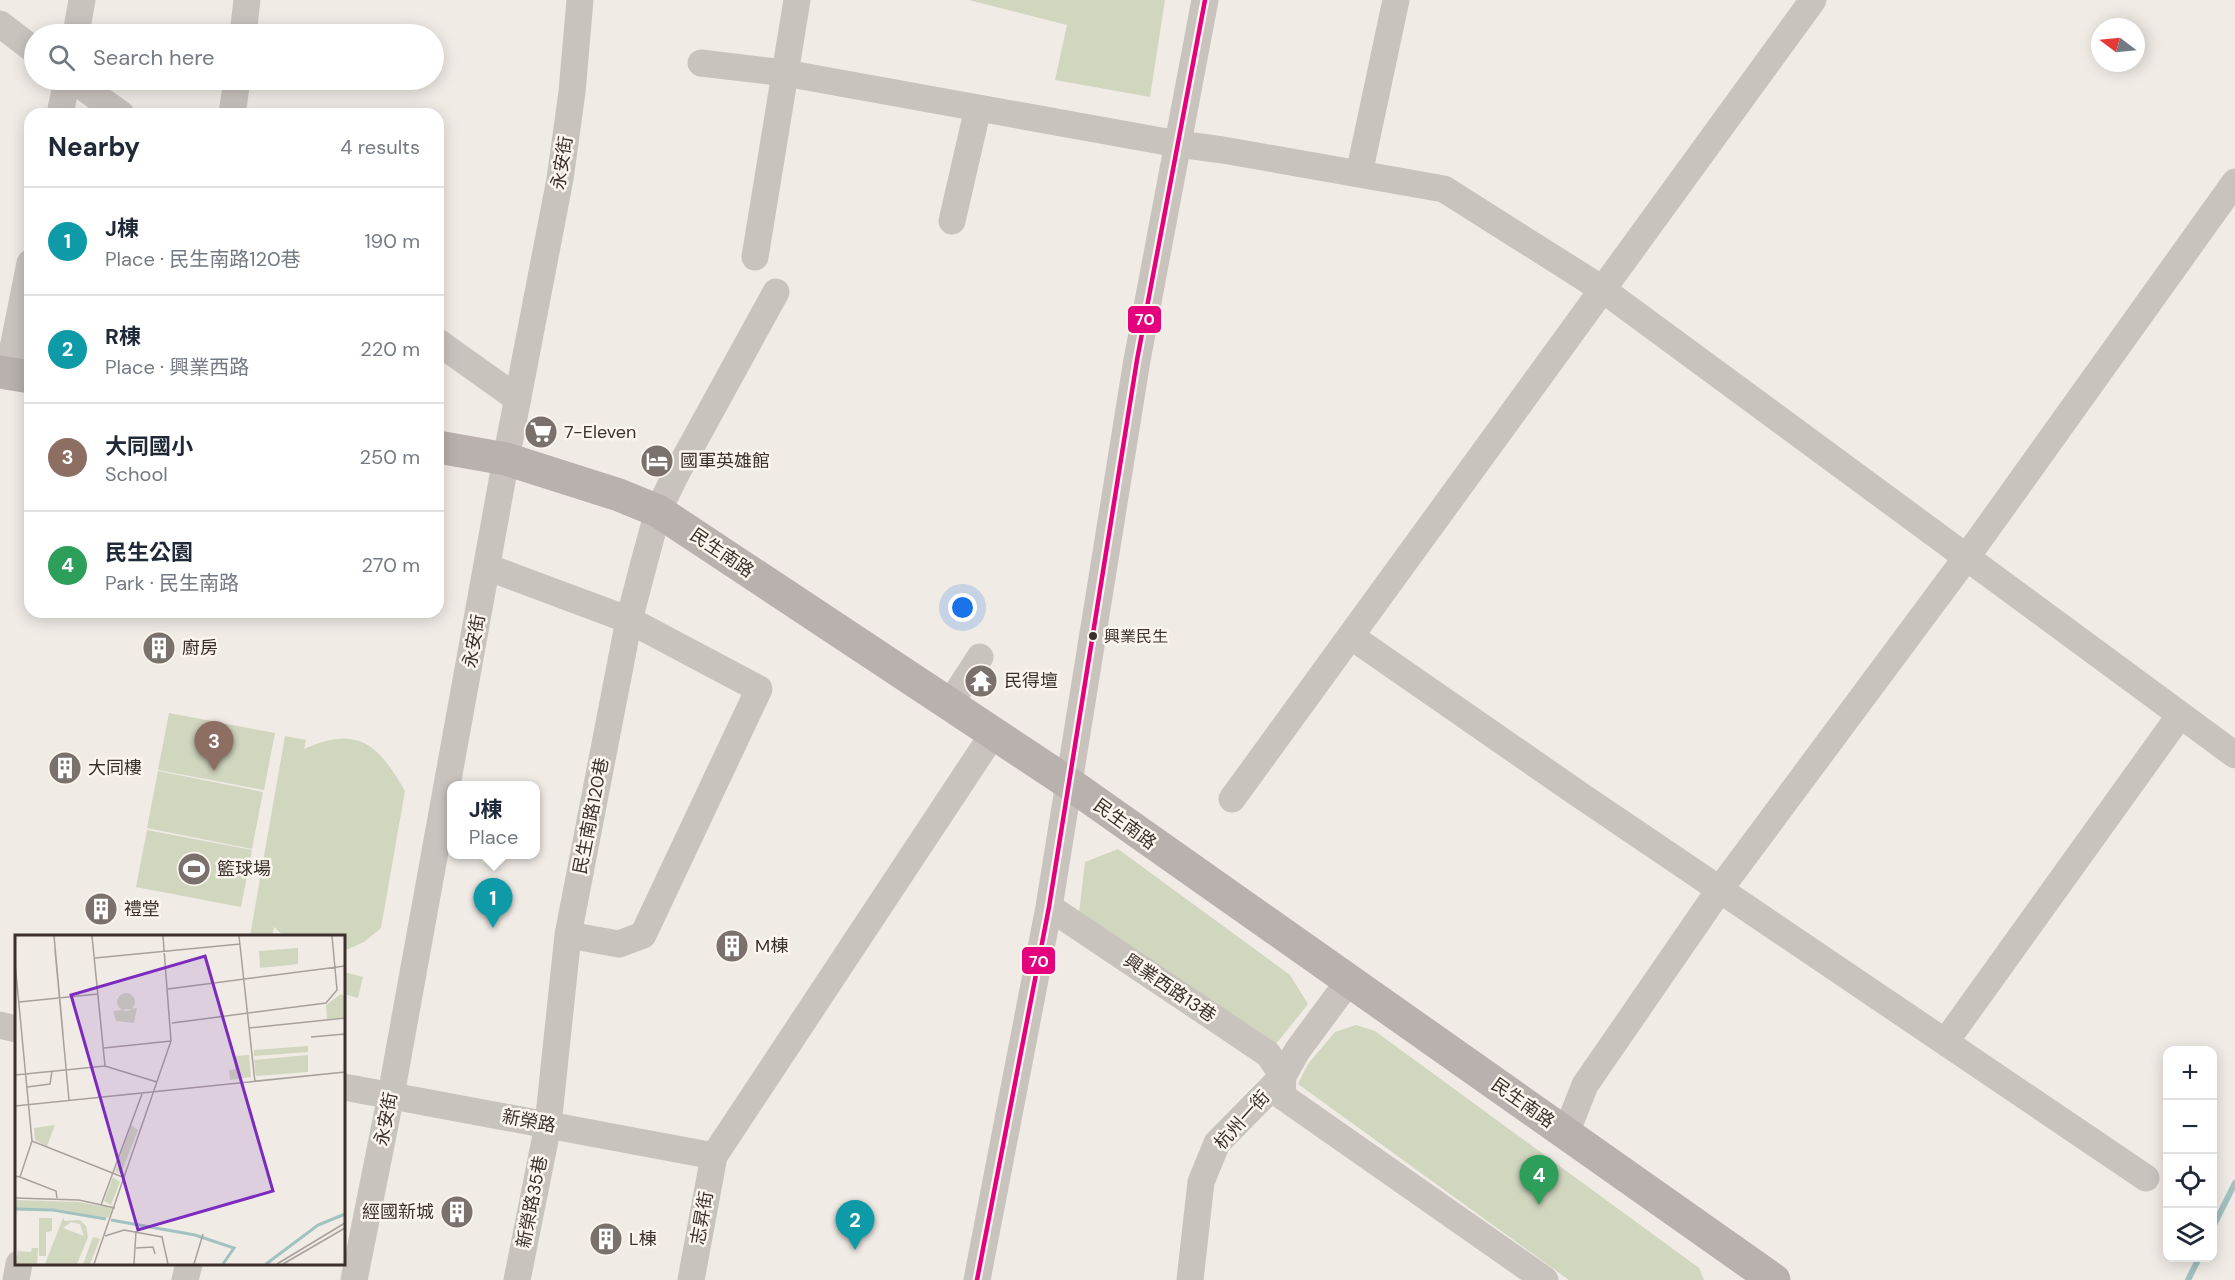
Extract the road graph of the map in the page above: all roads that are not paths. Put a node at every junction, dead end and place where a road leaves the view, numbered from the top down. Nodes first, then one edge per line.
1 (82, 0) edge
2 (248, 0) edge
3 (580, 0) edge
4 (797, 0) edge
5 (1205, 0) edge
6 (1396, 0) edge
7 (1813, 0) edge
8 (0, 24) edge
9 (78, 24) edge
10 (244, 24) edge
11 (24, 42) edge
12 (701, 63) dead end
13 (785, 73) junction
14 (65, 90) edge
15 (87, 90) edge
16 (236, 90) edge
17 (61, 108) edge
18 (113, 108) edge
19 (233, 108) edge
20 (978, 108) junction
21 (1178, 144) junction
22 (1359, 174) junction
23 (2235, 182) edge
24 (952, 221) dead end
25 (755, 257) dead end
26 (1602, 289) junction
27 (776, 292) dead end
28 (24, 302) edge
29 (444, 346) edge
30 (13, 374) edge
31 (518, 399) junction
32 (444, 448) edge
33 (506, 459) junction
34 (658, 511) junction
35 (1966, 558) junction
36 (487, 567) junction
37 (629, 620) junction
38 (1352, 638) junction
39 (980, 657) dead end
40 (949, 705) junction
41 (2180, 715) junction
42 (993, 734) junction
43 (2235, 754) edge
44 (448, 781) edge
45 (1070, 784) junction
46 (447, 787) edge
47 (1232, 799) dead end
48 (1720, 889) junction
49 (1049, 907) junction
50 (568, 935) junction
51 (1348, 982) junction
52 (0, 1025) edge
53 (15, 1029) edge
54 (1946, 1041) junction
55 (1283, 1076) junction
56 (345, 1087) edge
57 (391, 1095) junction
58 (548, 1125) junction
59 (1566, 1133) junction
60 (714, 1156) junction
61 (2146, 1178) dead end
62 (19, 1265) edge
63 (189, 1265) edge
64 (1754, 1275) edge
65 (1196, 1276) edge
66 (16, 1280) edge
67 (185, 1280) edge
68 (354, 1280) edge
69 (517, 1280) edge
70 (691, 1280) edge
71 (977, 1280) edge
72 (1545, 1280) edge

1 - 9 street
2 - 10 street
3 - 31 street, 永安街
4 - 13 street
5 - 21 street
6 - 22 street
7 - 26 street
8 - 11 street
12 - 13 street
13 - 20 street
13 - 25 street
14 - 17 street
15 - 18 street
16 - 19 street
20 - 21 street
20 - 24 street
21 - 22 street
21 - 45 street
22 - 26 street
23 - 35 street
26 - 35 street
26 - 38 street
27 - 34 street, 民生南路120巷
28 - 30 street
29 - 31 street
31 - 33 street, 永安街
32 - 33 main road, 民生南路
33 - 34 main road, 民生南路
33 - 36 street, 永安街
34 - 37 street, 民生南路120巷
34 - 40 main road, 民生南路
35 - 41 street
35 - 48 street
36 - 37 street
36 - 44 street, 永安街
37 - 50 street, 民生南路120巷
37 - 50 street
38 - 47 street
38 - 48 street
39 - 40 street
40 - 42 main road, 民生南路
41 - 43 street
41 - 54 street
42 - 45 main road, 民生南路
42 - 60 street
45 - 49 street
45 - 51 main road, 民生南路
46 - 57 street, 永安街
48 - 54 street
48 - 59 street
49 - 55 street, 興業西路13巷
49 - 71 street
50 - 58 street, 民生南路120巷
51 - 55 street, 杭州一街
51 - 59 main road, 民生南路
52 - 53 street
54 - 61 street
55 - 65 street, 杭州一街
55 - 72 street
56 - 57 street, 新榮路
57 - 58 street, 新榮路
57 - 68 street, 永安街
58 - 60 street, 新榮路
58 - 69 street, 新榮路35巷
59 - 64 main road, 民生南路
60 - 70 street, 志昇街
62 - 66 street
63 - 67 street

